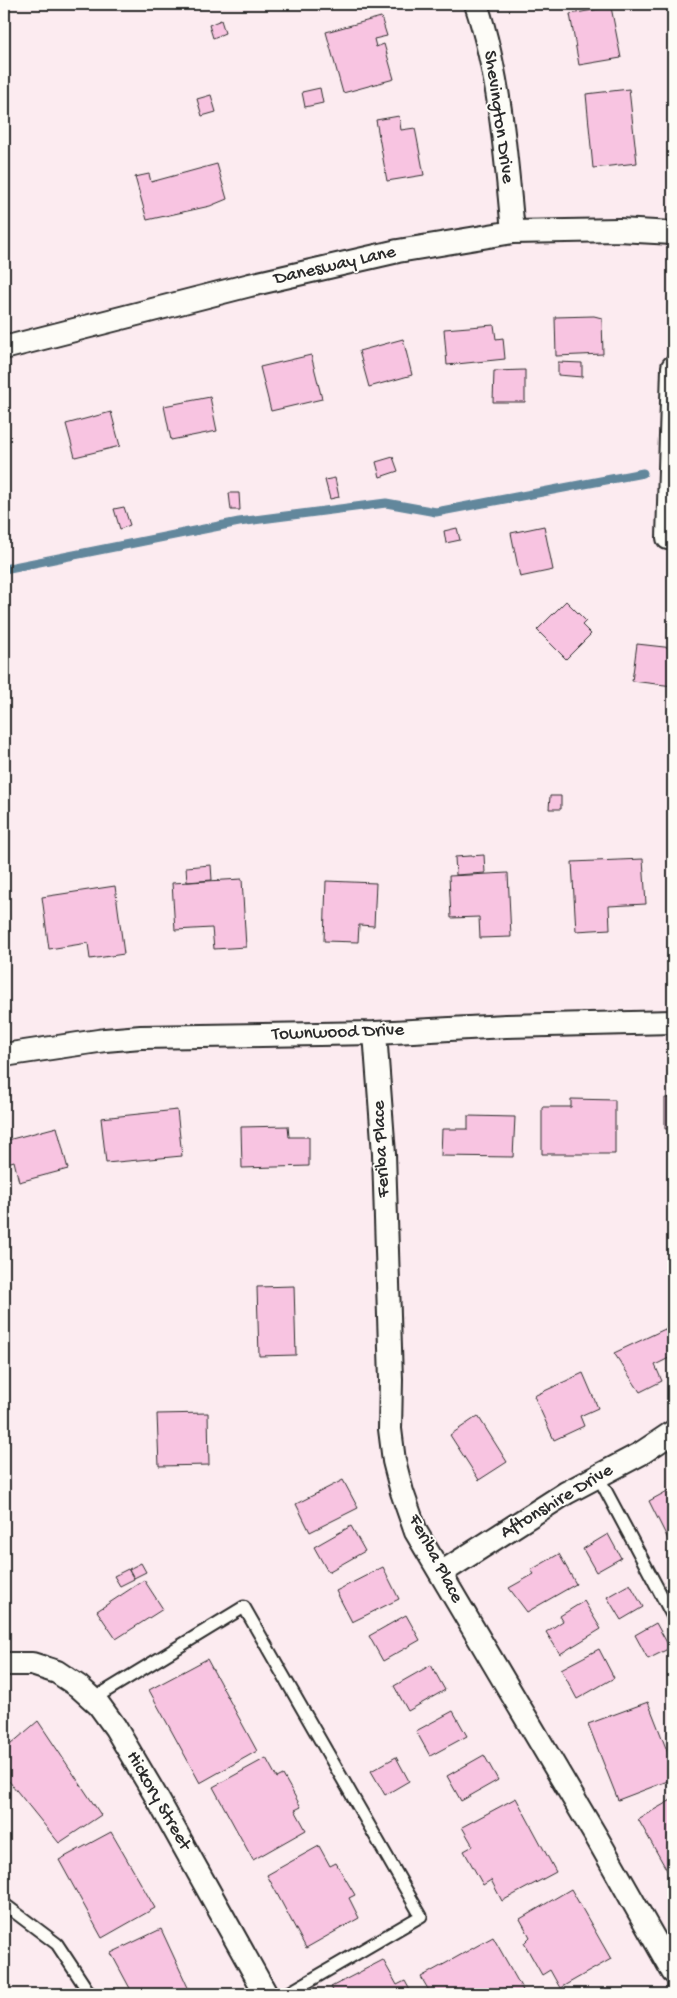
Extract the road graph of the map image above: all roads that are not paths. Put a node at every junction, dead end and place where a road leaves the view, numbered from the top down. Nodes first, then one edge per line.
1 (476, 4) edge
2 (513, 232) junction
3 (673, 233) edge
4 (4, 348) edge
5 (673, 367) edge
6 (668, 538) dead end
7 (673, 1022) edge
8 (374, 1033) junction
9 (4, 1055) edge
10 (673, 1432) edge
11 (598, 1476) junction
12 (440, 1573) junction
13 (673, 1618) edge
14 (4, 1664) edge
15 (93, 1699) junction
16 (4, 1904) edge
17 (673, 1972) edge
18 (90, 1994) edge
19 (266, 1994) edge
20 (287, 1994) edge

1 - 2 street, Shevington Drive
2 - 3 street, Danesway Lane
2 - 4 street, Danesway Lane
5 - 6 street
7 - 8 street, Townwood Drive
8 - 9 street, Townwood Drive
8 - 12 street, Feriba Place
10 - 11 street, Aftonshire Drive
11 - 12 street, Aftonshire Drive
11 - 13 lane
12 - 17 street, Feriba Place
14 - 15 street, Hickory Street
15 - 19 street, Hickory Street
15 - 20 lane
16 - 18 lane

